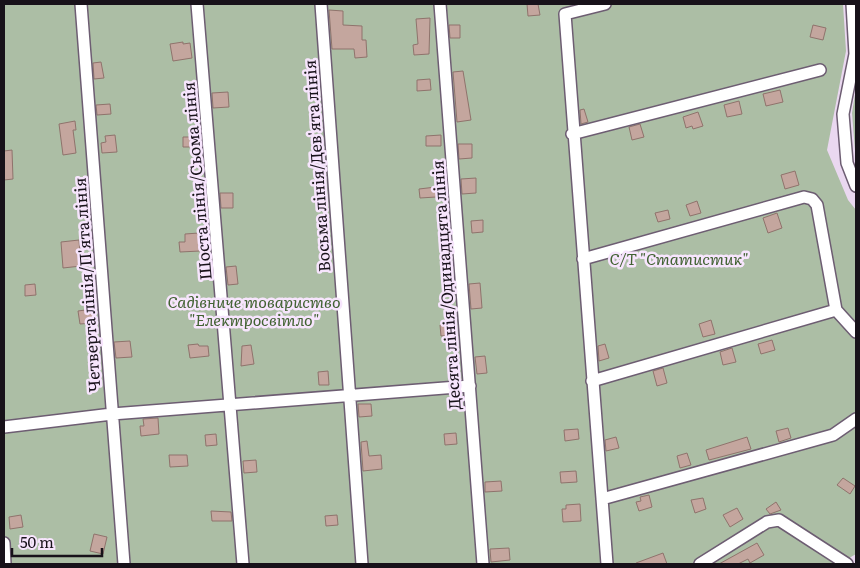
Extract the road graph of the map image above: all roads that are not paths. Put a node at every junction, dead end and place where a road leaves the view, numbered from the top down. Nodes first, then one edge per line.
1 (81, 4) edge
2 (197, 4) edge
3 (321, 4) edge
4 (440, 4) edge
5 (605, 4) edge
6 (852, 4) edge
7 (820, 70) dead end
8 (572, 134) junction
9 (856, 186) edge
10 (583, 259) junction
11 (836, 310) junction
12 (856, 332) edge
13 (592, 381) junction
14 (470, 386) junction
15 (349, 394) junction
16 (231, 404) junction
17 (112, 414) junction
18 (856, 418) edge
19 (4, 428) edge
20 (602, 499) junction
21 (4, 543) edge
22 (6, 564) edge
23 (124, 564) edge
24 (243, 564) edge
25 (362, 564) edge
26 (483, 564) edge
27 (607, 564) edge
28 (700, 564) edge
29 (848, 564) edge

1 - 17 street, Четверта лінія/П'ята лінія
2 - 16 street, Шоста лінія/Сьома лінія
3 - 15 street, Восьма лінія/Дев'ята лінія
4 - 14 street, Десята лінія/Одинадцята лінія
5 - 8 street
6 - 9 street
7 - 8 street
8 - 10 street
10 - 11 street
10 - 13 street
11 - 12 street
11 - 13 street
13 - 20 street
14 - 15 street
14 - 26 street, Десята лінія/Одинадцята лінія
15 - 16 street
15 - 25 street, Восьма лінія/Дев'ята лінія
16 - 17 street
16 - 24 street, Шоста лінія/Сьома лінія
17 - 19 street
17 - 23 street, Четверта лінія/П'ята лінія
18 - 20 street
20 - 27 street
21 - 22 street
28 - 29 street

